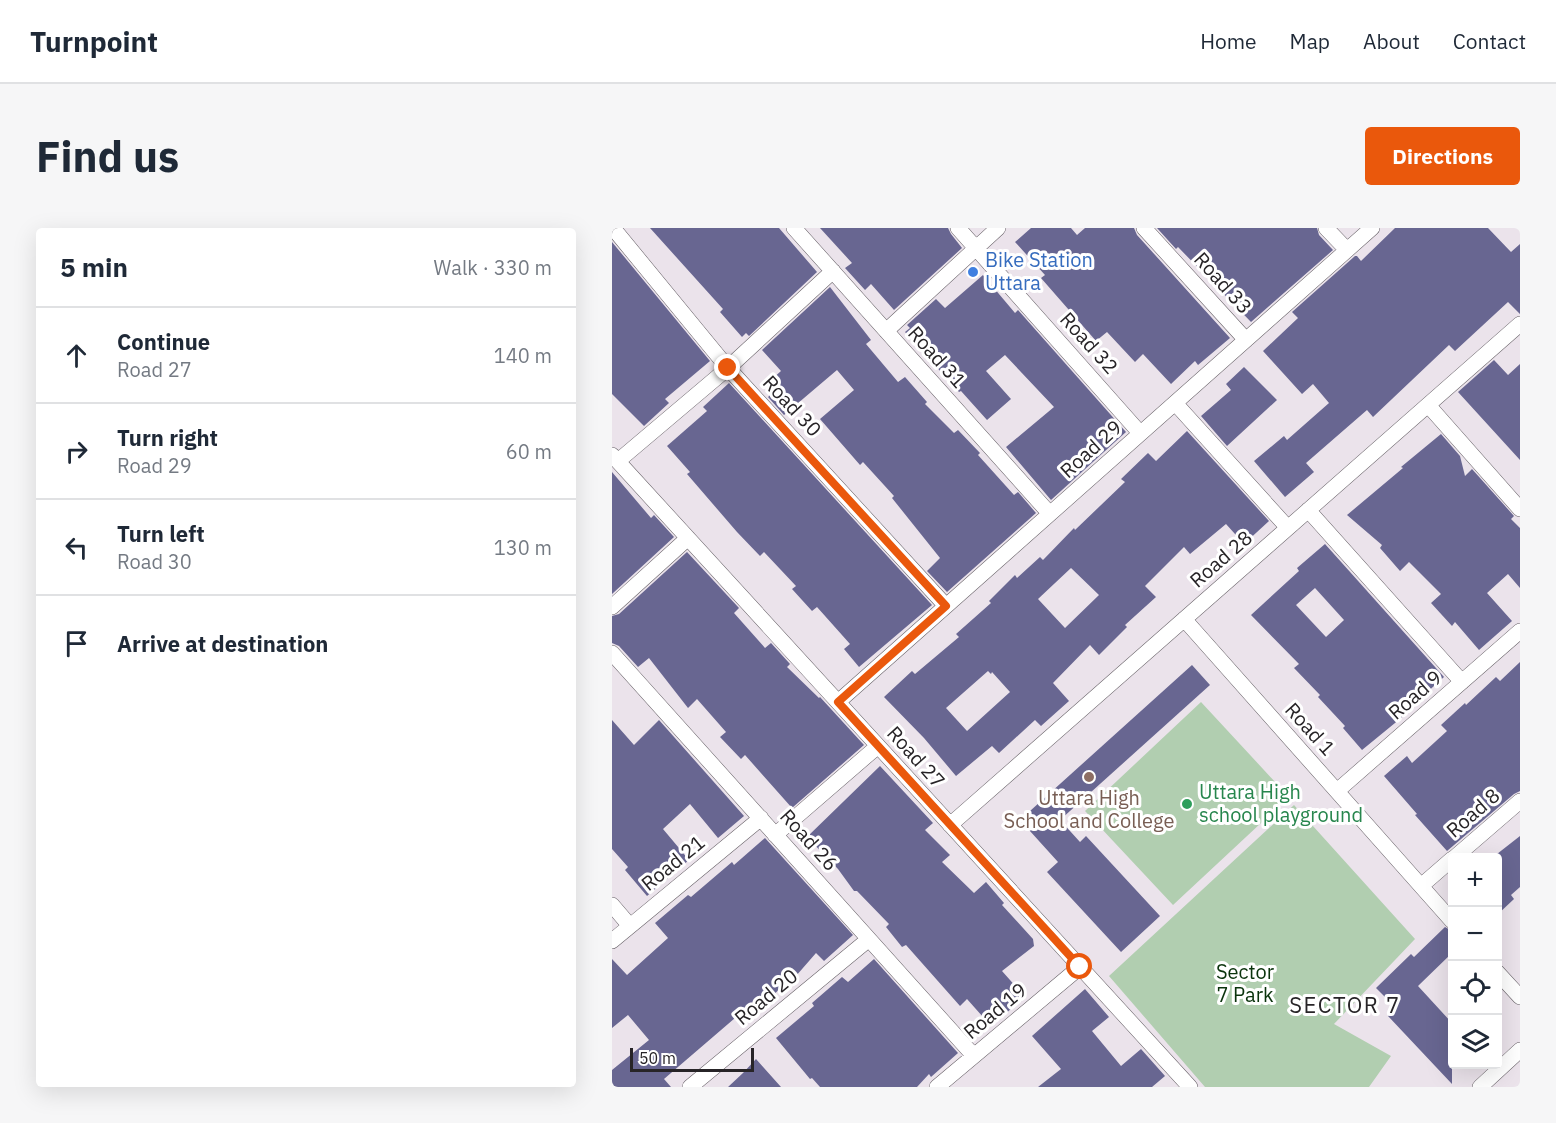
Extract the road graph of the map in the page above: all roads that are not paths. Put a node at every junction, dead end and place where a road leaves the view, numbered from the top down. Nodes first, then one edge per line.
1 (613, 228) edge
2 (794, 228) edge
3 (958, 228) edge
4 (998, 228) edge
5 (1144, 228) edge
6 (1326, 228) edge
7 (1372, 228) edge
8 (976, 248) junction
9 (1347, 250) junction
10 (833, 271) junction
11 (1520, 324) edge
12 (886, 331) junction
13 (1246, 340) junction
14 (728, 368) junction
15 (1175, 403) junction
16 (1428, 405) junction
17 (1140, 433) junction
18 (615, 458) edge
19 (1520, 509) edge
20 (1308, 510) junction
21 (1050, 514) junction
22 (1288, 528) junction
23 (688, 538) junction
24 (946, 606) junction
25 (612, 607) edge
26 (1184, 619) junction
27 (1518, 636) edge
28 (612, 653) edge
29 (1462, 682) junction
30 (838, 702) junction
31 (878, 746) junction
32 (1337, 791) junction
33 (1520, 801) edge
34 (760, 818) junction
35 (950, 825) junction
36 (775, 835) junction
37 (1459, 853) edge
38 (1448, 862) edge
39 (1421, 886) junction
40 (612, 905) edge
41 (1448, 916) edge
42 (630, 926) junction
43 (869, 939) junction
44 (612, 941) edge
45 (1080, 967) junction
46 (1502, 977) edge
47 (1520, 997) edge
48 (1520, 1050) edge
49 (974, 1056) junction
50 (690, 1087) edge
51 (937, 1087) edge
52 (1190, 1087) edge
53 (1480, 1087) edge

1 - 14 street, Road 30
2 - 10 street, Road 31
3 - 8 street, Road 32
4 - 8 street
5 - 13 street, Road 33
6 - 9 street
7 - 9 street, Road 29
8 - 12 street
8 - 17 street, Road 32
9 - 13 street, Road 29
10 - 12 street, Road 31
10 - 14 street
11 - 16 street, Road 28
12 - 21 street, Road 31
13 - 15 street, Road 29
14 - 18 street
14 - 24 street, Road 30
15 - 17 street, Road 29
15 - 22 street
16 - 19 street
16 - 20 street, Road 28
17 - 21 street, Road 29
18 - 23 street, Road 27
20 - 22 street, Road 28
20 - 29 street
21 - 24 street, Road 29
22 - 26 street, Road 28
23 - 25 street
23 - 30 street, Road 27
24 - 30 street, Road 29
26 - 32 street, Road 1
26 - 35 street, Road 28
27 - 29 street, Road 9
28 - 34 street, Road 26
29 - 32 street, Road 9
30 - 31 street, Road 27
31 - 35 street, Road 27
31 - 36 street
32 - 39 street, Road 1
33 - 37 street, Road 8
34 - 36 street, Road 26
34 - 42 street, Road 21
35 - 45 street, Road 27
36 - 43 street, Road 26
38 - 39 street, Road 8
39 - 41 street, Road 1
40 - 42 street
42 - 44 street, Road 21
43 - 49 street, Road 26
43 - 50 street, Road 20
45 - 49 street, Road 19
45 - 52 street, Road 27
46 - 47 street
48 - 53 street
49 - 51 street, Road 19

